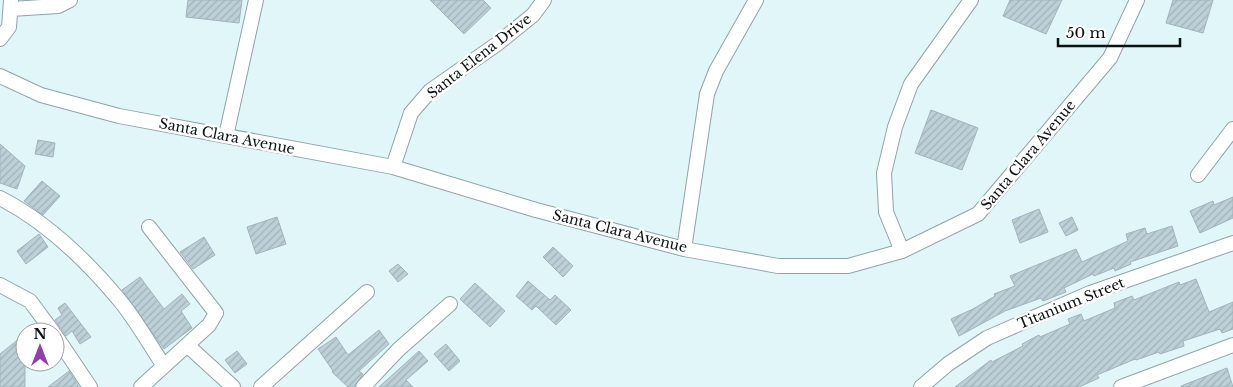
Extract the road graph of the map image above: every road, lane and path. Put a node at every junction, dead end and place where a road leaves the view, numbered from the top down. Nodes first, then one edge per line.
1 (70, 0) edge
2 (256, 0) edge
3 (544, 0) edge
4 (756, 0) edge
5 (971, 0) edge
6 (1137, 0) edge
7 (11, 4) edge
8 (0, 39) edge
9 (0, 76) edge
10 (1233, 129) edge
11 (226, 136) junction
12 (393, 167) junction
13 (1198, 175) dead end
14 (0, 198) edge
15 (149, 227) dead end
16 (1233, 244) edge
17 (684, 249) junction
18 (902, 251) junction
19 (0, 285) edge
20 (367, 292) dead end
21 (450, 304) dead end
22 (46, 322) edge
23 (187, 345) junction
24 (1233, 345) edge
25 (65, 350) edge
26 (164, 366) junction
27 (90, 387) edge
28 (141, 387) edge
29 (233, 387) edge
30 (261, 387) edge
31 (363, 387) edge
32 (921, 387) edge
33 (1121, 387) edge

1 - 7 street
2 - 11 street
3 - 12 street, Santa Elena Drive
4 - 17 street
5 - 18 street
6 - 18 street, Santa Clara Avenue
7 - 8 street
9 - 11 street, Santa Clara Avenue
10 - 13 street
11 - 12 street, Santa Clara Avenue
12 - 17 street, Santa Clara Avenue
14 - 26 street
15 - 23 street
16 - 32 street, Titanium Street
17 - 18 street, Santa Clara Avenue
19 - 22 street
20 - 30 street
21 - 31 street
23 - 26 street
23 - 29 street
24 - 33 street
25 - 27 street
26 - 28 street

